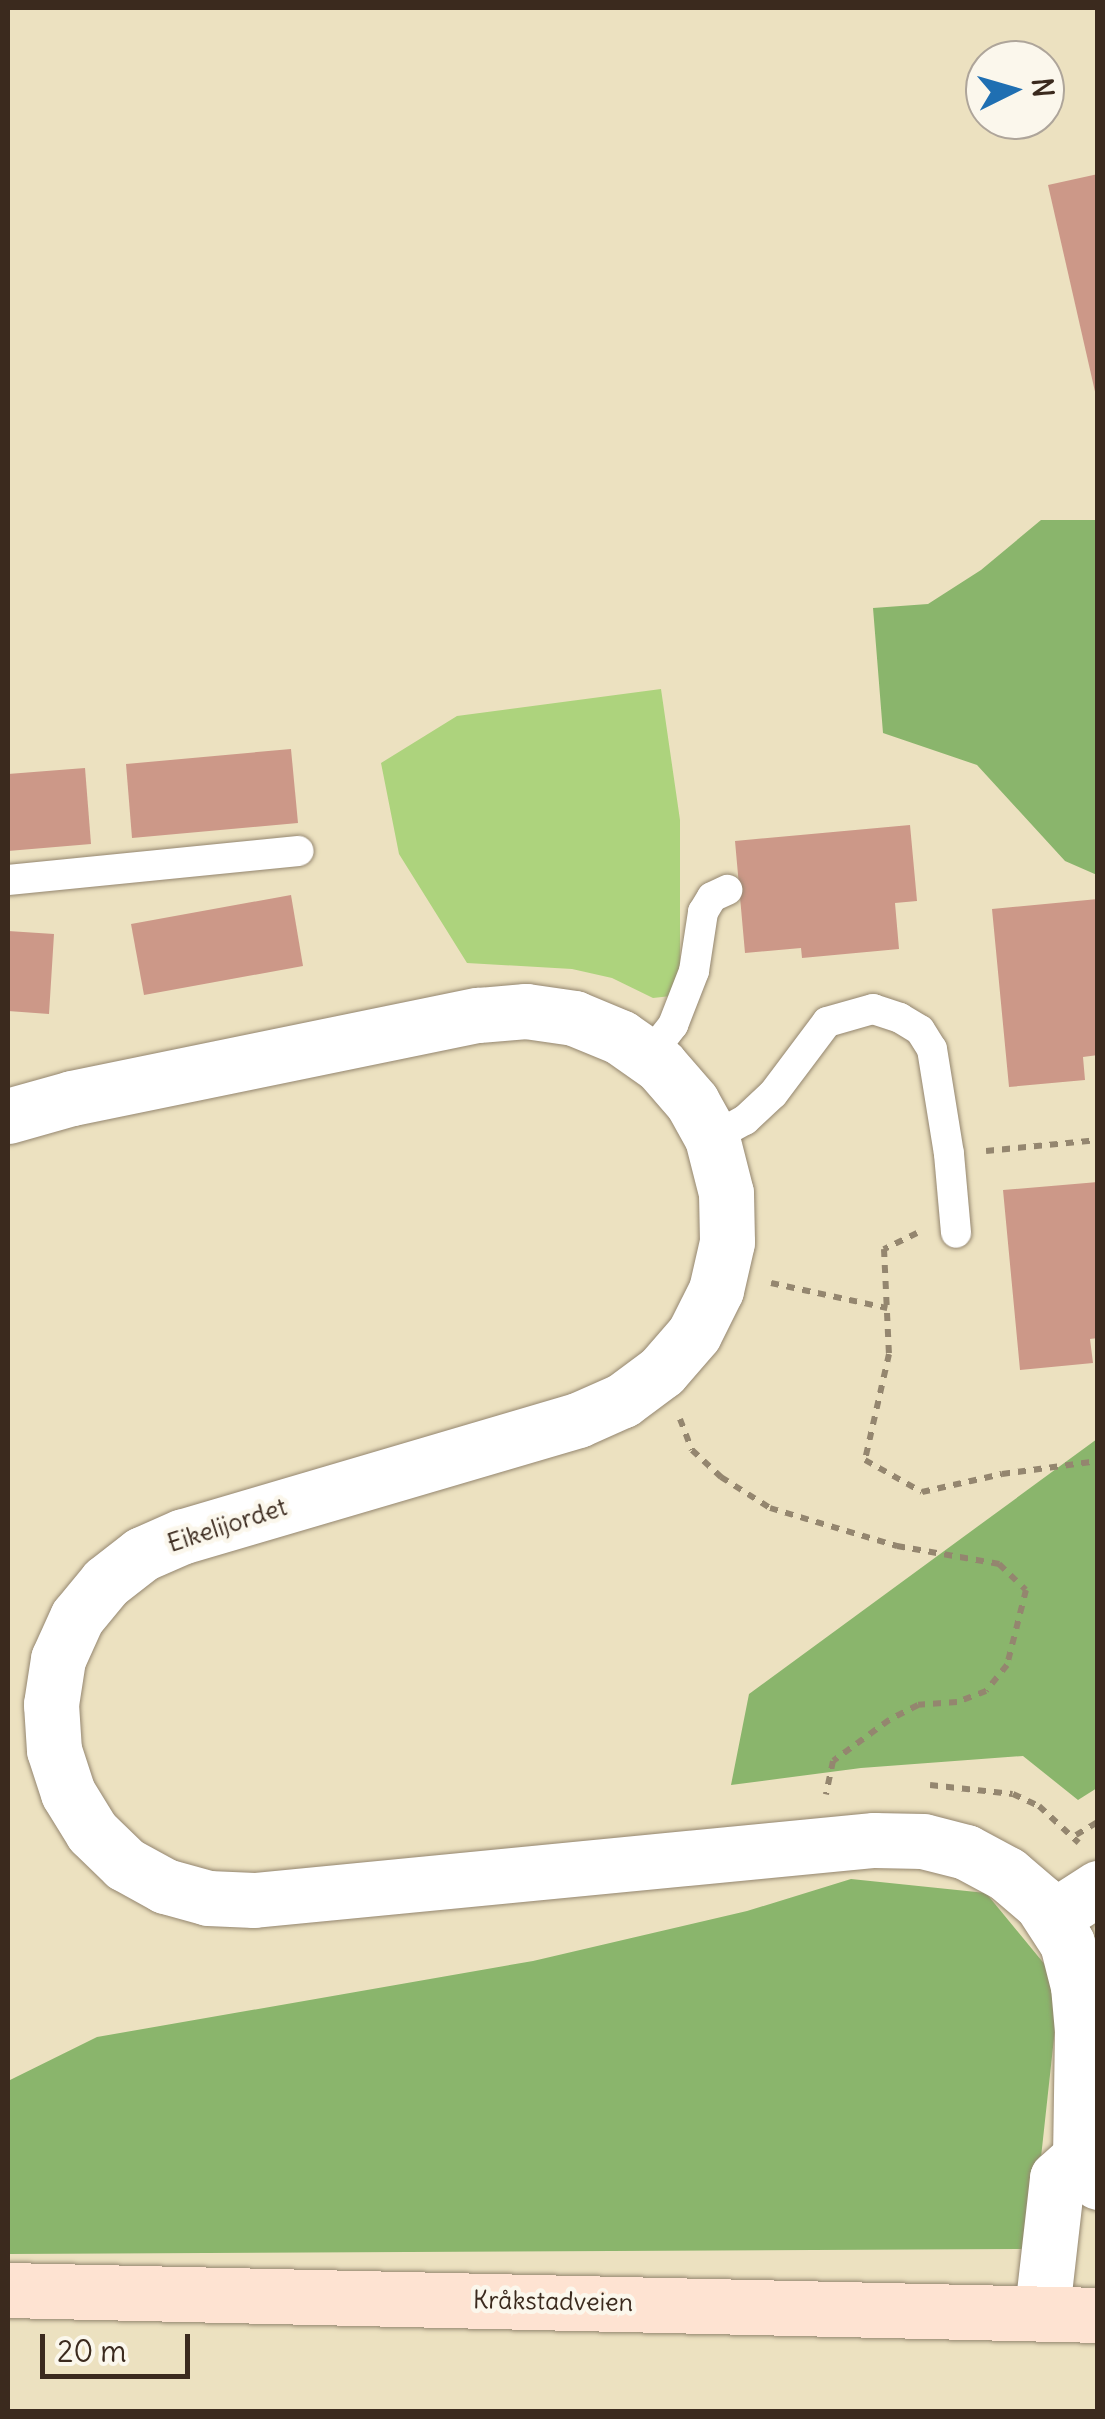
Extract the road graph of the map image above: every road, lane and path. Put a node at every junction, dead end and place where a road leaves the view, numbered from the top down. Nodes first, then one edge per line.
1 (299, 850) dead end
2 (8, 880) edge
3 (726, 890) dead end
4 (648, 1056) junction
5 (8, 1116) edge
6 (712, 1138) junction
7 (1098, 1140) edge
8 (950, 1154) junction
9 (955, 1224) joint
10 (760, 1280) dead end
11 (887, 1308) junction
12 (677, 1413) dead end
13 (1098, 1461) edge
14 (829, 1775) dead end
15 (1098, 1822) edge
16 (1076, 1835) dead end
17 (1075, 1903) edge
18 (1092, 2165) edge
19 (8, 2290) edge
20 (1042, 2310) junction
21 (1098, 2314) edge

1 - 2 lane
3 - 4 lane
4 - 5 street, Eikelijordet
4 - 6 street, Eikelijordet
6 - 8 lane
6 - 17 street, Eikelijordet
7 - 8 path
8 - 9 lane
9 - 11 path
10 - 11 path
11 - 13 path
12 - 14 path
15 - 16 path
17 - 18 street, Eikelijordet
18 - 20 street, Eikelijordet
19 - 20 main road, Kråkstadveien
20 - 21 main road, Kråkstadveien

